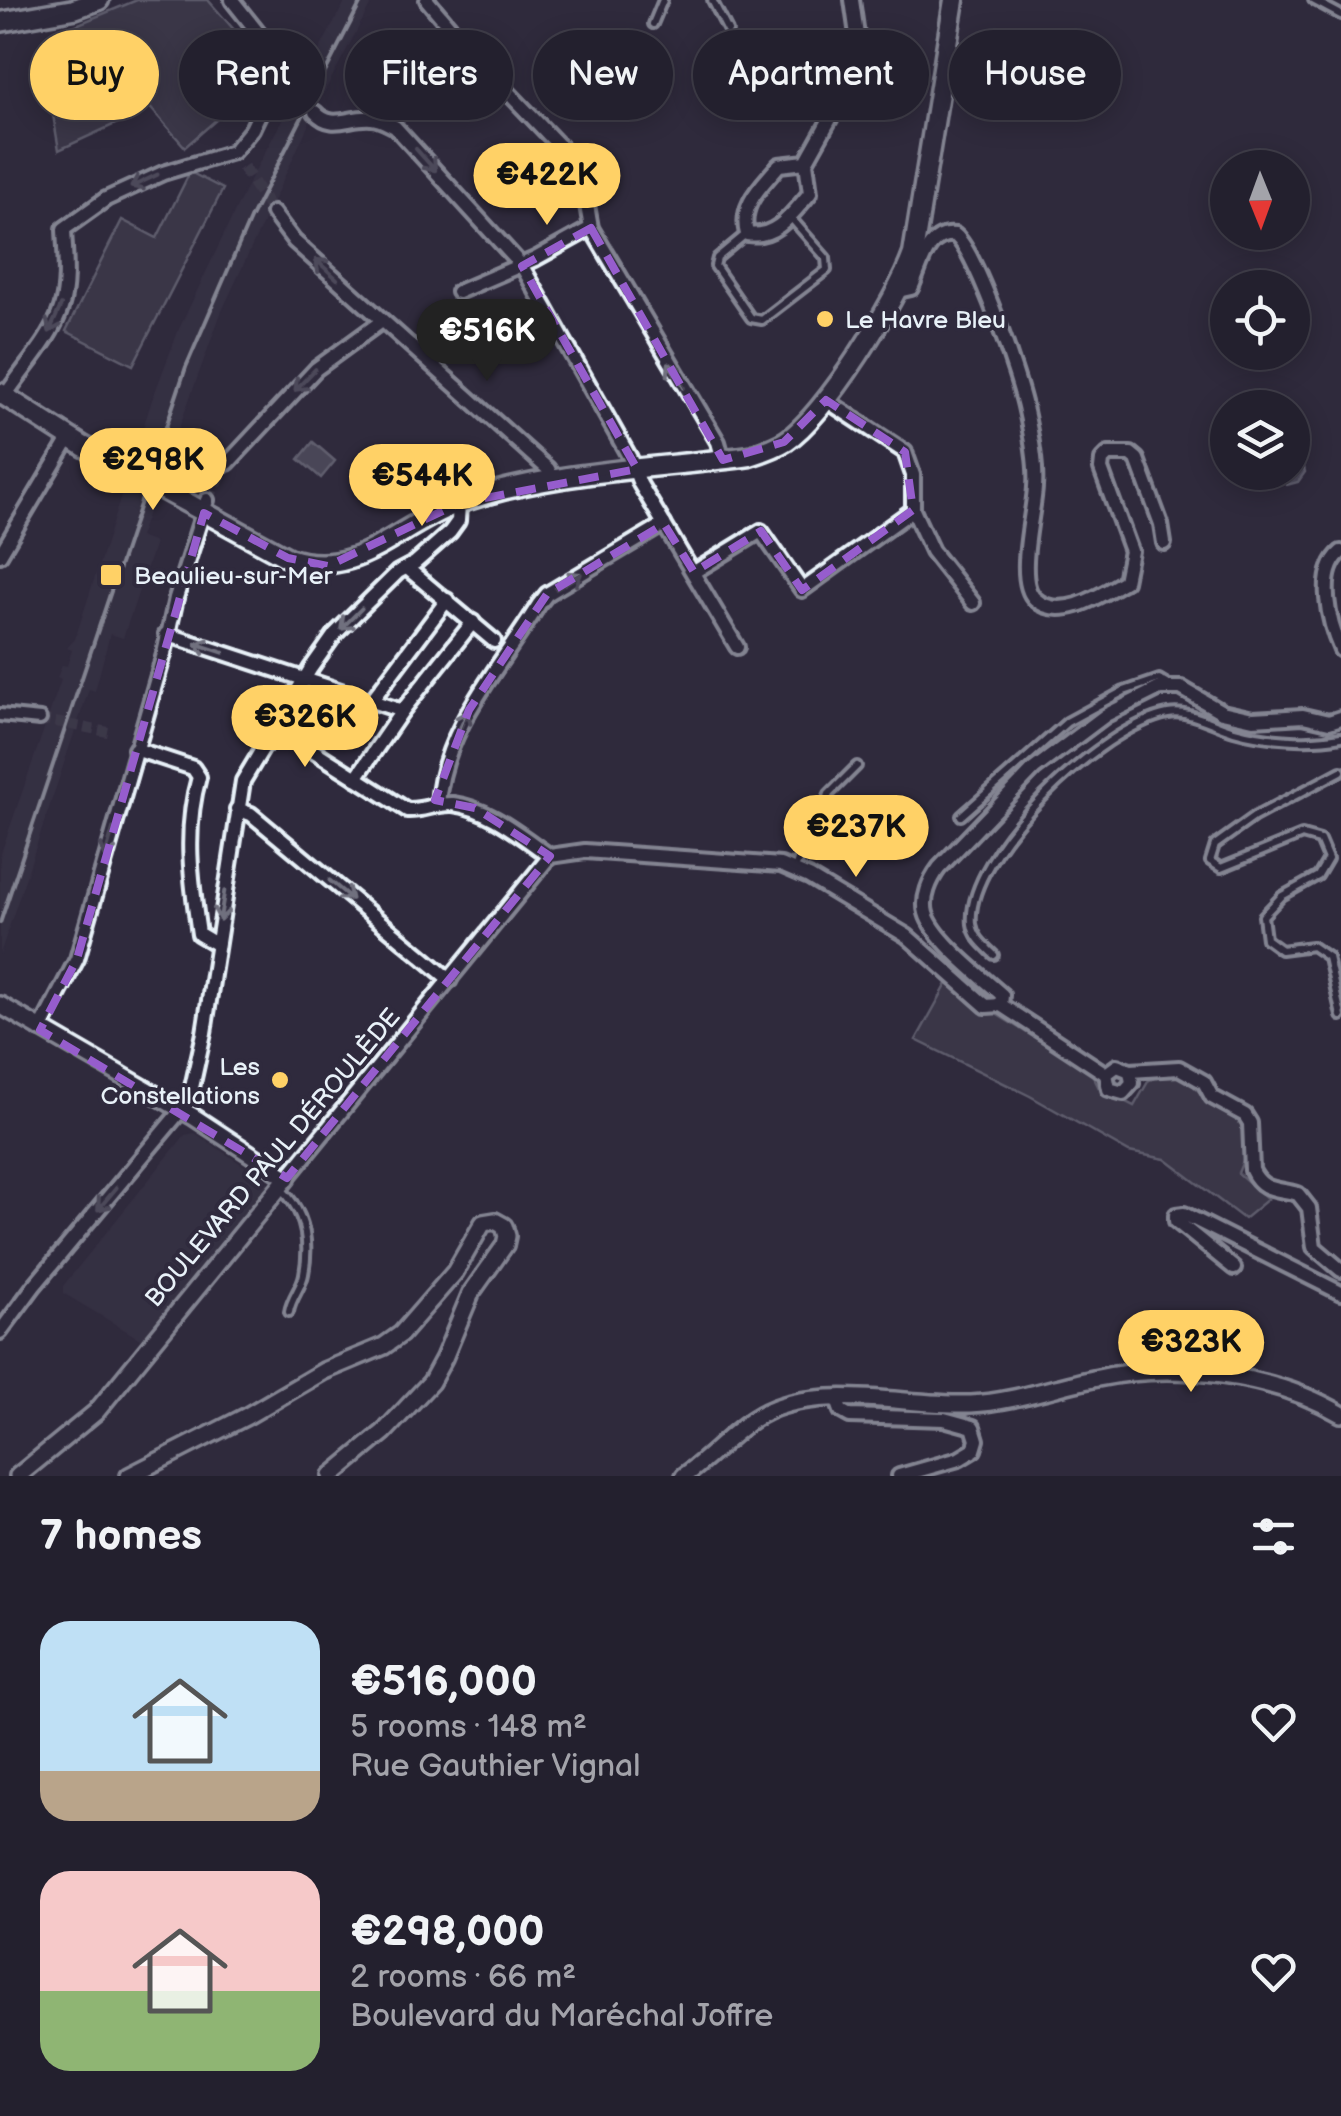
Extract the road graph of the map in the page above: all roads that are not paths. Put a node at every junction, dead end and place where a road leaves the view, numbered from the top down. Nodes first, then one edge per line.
1 (99, 0) edge
2 (232, 0) edge
3 (427, 0) edge
4 (663, 0) edge
5 (712, 0) edge
6 (852, 0) edge
7 (954, 0) edge
8 (1313, 0) edge
9 (1341, 15) edge
10 (0, 22) edge
11 (653, 24) dead end
12 (255, 30) edge
13 (727, 30) edge
14 (256, 120) edge
15 (322, 120) edge
16 (233, 152) junction
17 (806, 162) junction
18 (243, 166) tunnel mouth
19 (273, 212) tunnel mouth
20 (790, 217) junction
21 (591, 228) junction
22 (746, 234) junction
23 (522, 266) junction
24 (898, 291) junction
25 (458, 292) dead end
26 (382, 321) junction
27 (2, 394) edge
28 (826, 400) junction
29 (70, 437) junction
30 (723, 460) junction
31 (228, 463) tunnel mouth
32 (634, 470) junction
33 (554, 481) junction
34 (459, 503) junction
35 (206, 506) junction
36 (913, 510) junction
37 (664, 524) junction
38 (1164, 543) dead end
39 (1341, 552) edge
40 (0, 555) edge
41 (407, 568) junction
42 (694, 572) junction
43 (447, 600) junction
44 (973, 604) dead end
45 (473, 622) junction
46 (166, 634) junction
47 (494, 641) dead end
48 (737, 648) dead end
49 (1341, 650) edge
50 (305, 679) junction
51 (1172, 687) junction
52 (372, 700) junction
53 (402, 711) junction
54 (0, 715) edge
55 (1341, 718) edge
56 (40, 719) tunnel mouth
57 (276, 727) junction
58 (1341, 737) edge
59 (134, 749) junction
60 (857, 766) dead end
61 (1341, 771) edge
62 (356, 778) junction
63 (438, 804) junction
64 (237, 810) junction
65 (962, 816) dead end
66 (550, 856) junction
67 (795, 870) junction
68 (216, 944) junction
69 (994, 954) dead end
70 (450, 980) junction
71 (0, 1005) edge
72 (1001, 1005) junction
73 (1341, 1016) edge
74 (40, 1030) junction
75 (1130, 1071) junction
76 (1106, 1074) junction
77 (182, 1109) junction
78 (283, 1183) junction
79 (1234, 1268) dead end
80 (1341, 1270) edge
81 (1341, 1293) edge
82 (289, 1312) dead end
83 (0, 1332) edge
84 (837, 1400) junction
85 (1341, 1414) edge
86 (18, 1476) edge
87 (128, 1476) edge
88 (332, 1476) edge
89 (684, 1476) edge
90 (898, 1476) edge

1 - 10 main road
2 - 12 street
3 - 21 street
4 - 11 lane
5 - 13 lane
6 - 17 street
7 - 24 main road
8 - 9 lane
14 - 16 street
15 -> 23 street
16 - 18 street
16 -> 27 street
17 - 20 street
17 - 22 street
26 -> 19 street
20 - 22 street
20 - 22 lane
21 - 23 street
30 -> 21 street
23 - 25 street
23 - 32 street
24 - 28 main road
24 - 38 street
26 -> 31 street
26 - 33 street
27 - 29 main road
28 - 30 main road
28 - 36 street
29 - 35 main road
29 - 40 street
30 - 32 main road
32 - 33 main road
32 - 37 street
33 - 34 main road
34 - 35 main road
34 - 41 street
35 - 46 street
36 - 42 street
36 - 44 street
37 - 42 street
63 -> 37 street
39 - 49 street
41 - 43 street
41 -> 50 street
42 - 48 street
43 - 45 street
43 - 52 street
45 - 47 street
45 - 53 street
50 -> 46 street
46 - 59 street
50 - 52 street
50 - 57 street
51 - 55 street
51 - 65 lane
51 - 72 street
52 - 53 street
53 - 62 street
54 - 56 street
57 - 62 street
57 - 64 street
58 - 69 lane
59 - 68 street
59 -> 74 street
60 - 67 lane
61 - 73 lane
62 - 63 street
63 - 66 street
64 -> 68 street
64 -> 70 street
66 - 67 street
66 - 70 street, BOULEVARD PAUL DÉROULÈDE
67 - 72 street
68 - 77 street
70 - 78 street, BOULEVARD PAUL DÉROULÈDE
71 - 74 street
72 - 76 street
74 - 77 street
75 - 76 street
75 - 76 street
75 - 80 street
77 - 78 street
77 -> 83 street
78 - 82 lane
78 - 86 street, BOULEVARD PAUL DÉROULÈDE
79 - 81 street
84 - 85 street
84 - 89 street
84 - 90 street
87 - 88 street

